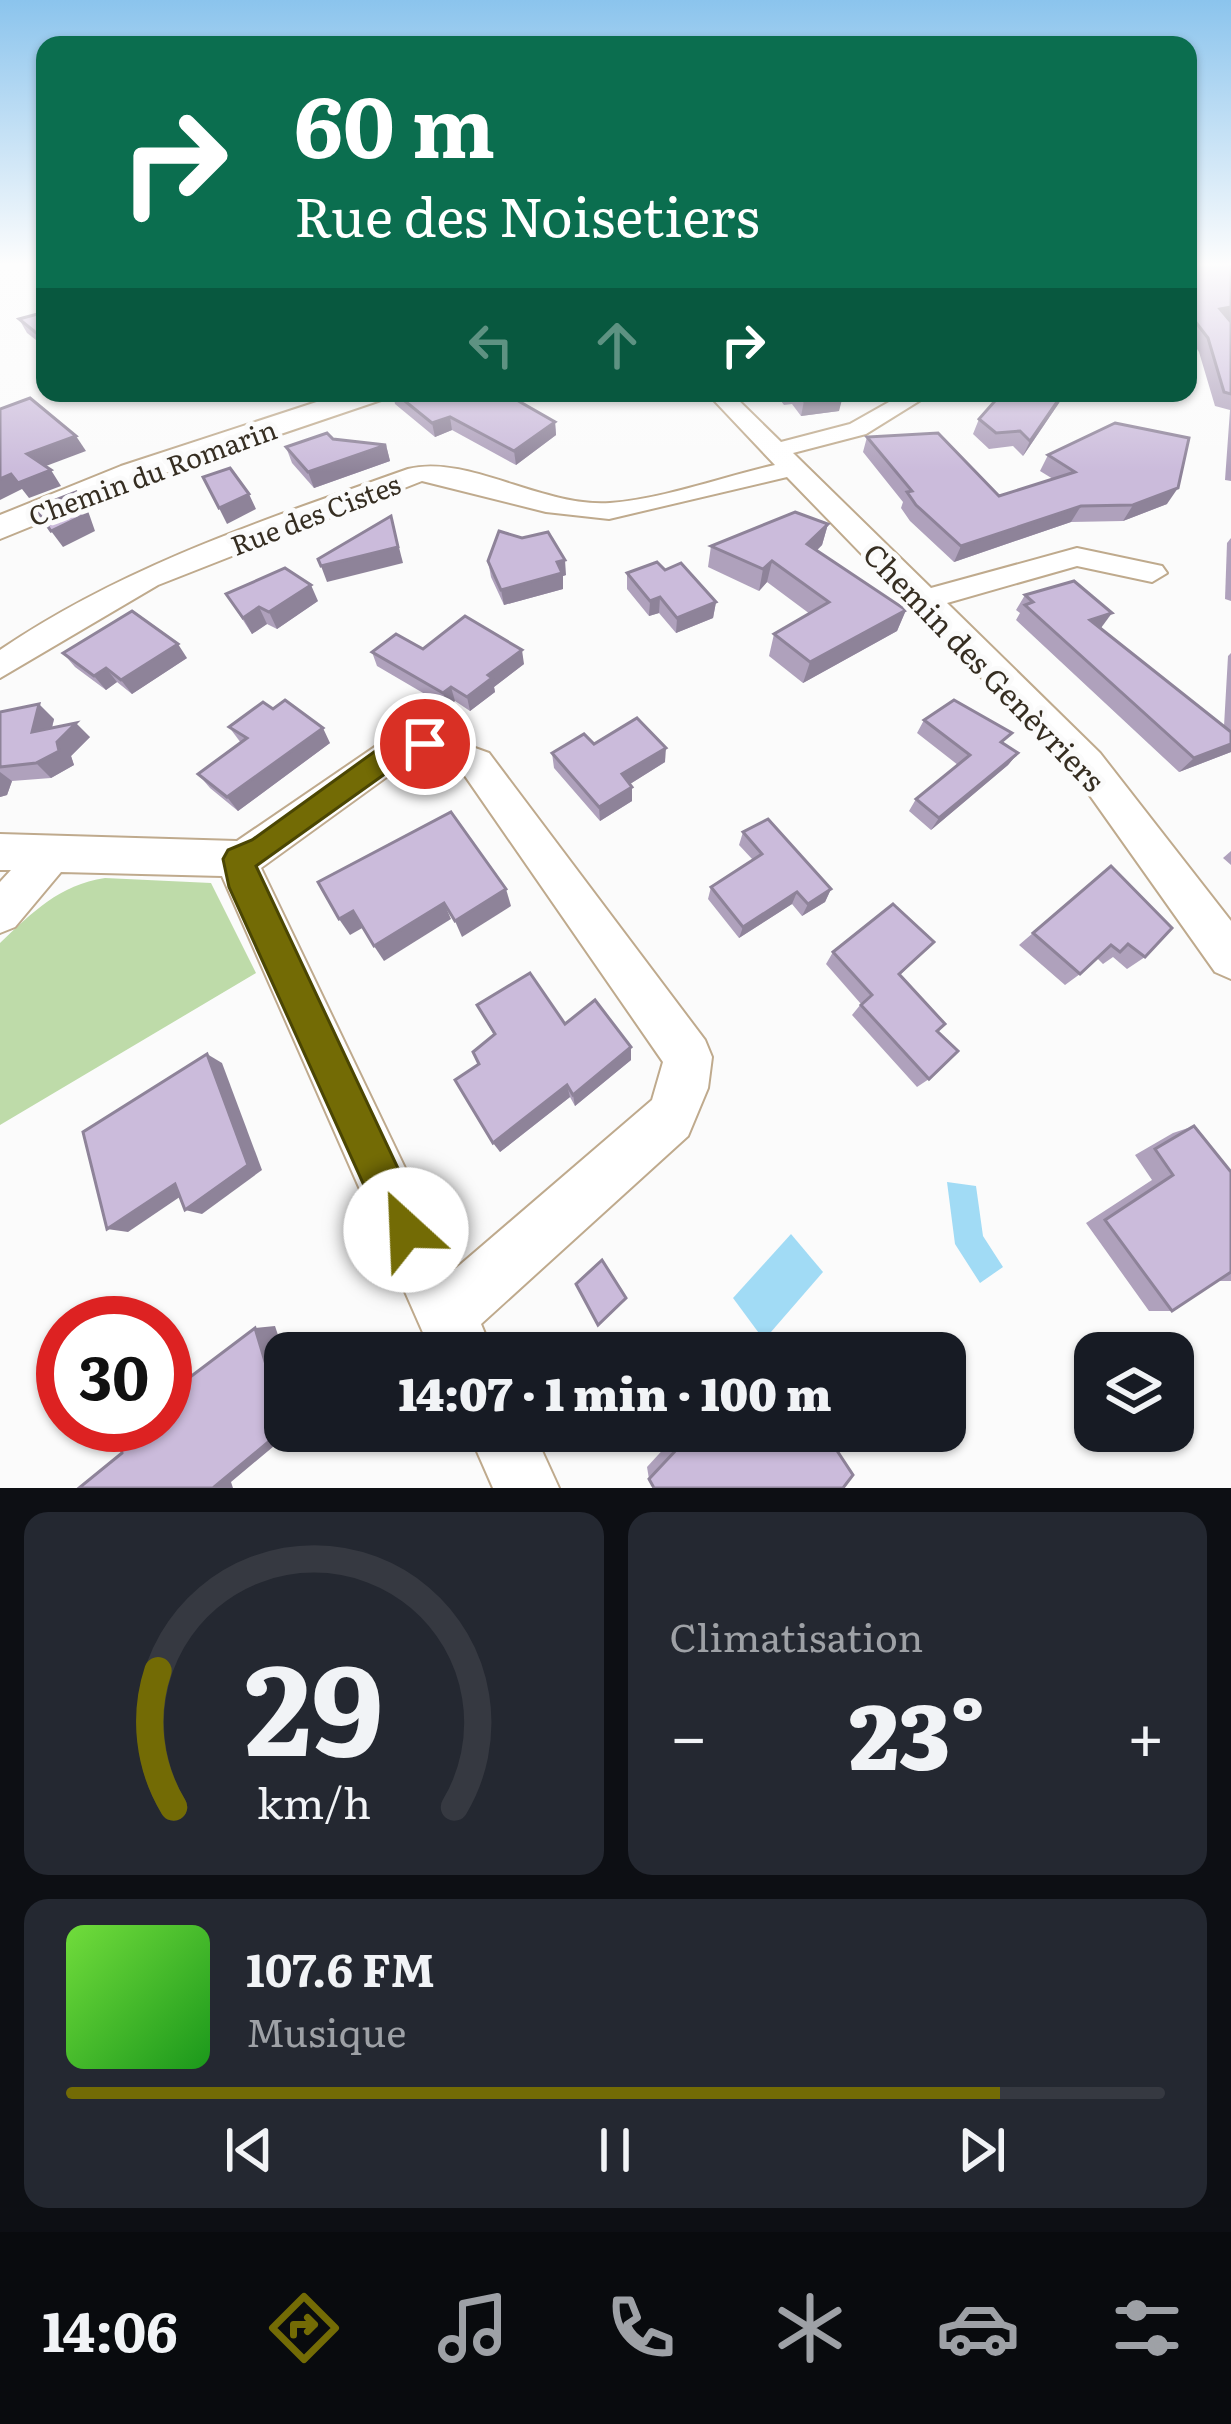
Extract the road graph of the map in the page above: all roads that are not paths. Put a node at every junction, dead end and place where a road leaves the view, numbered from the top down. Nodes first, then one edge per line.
1 (347, 402) edge
2 (727, 402) edge
3 (905, 402) edge
4 (786, 459) junction
5 (0, 528) edge
6 (1152, 573) dead end
7 (922, 600) junction
8 (0, 666) edge
9 (0, 852) edge
10 (50, 855) junction
11 (238, 859) junction
12 (0, 913) edge
13 (1231, 957) edge
14 (453, 1332) edge
15 (457, 1332) edge
16 (510, 1452) edge
17 (526, 1488) edge

1 - 5 street, Chemin du Romarin
2 - 4 street, Chemin des Genèvriers
3 - 4 street, Rue des Cistes
4 - 7 street, Chemin des Genèvriers
4 - 8 street, Rue des Cistes
6 - 7 street
7 - 13 street, Chemin des Genèvriers
9 - 10 street
10 - 11 street
10 - 12 street
11 - 14 street
11 - 15 street
16 - 17 street

